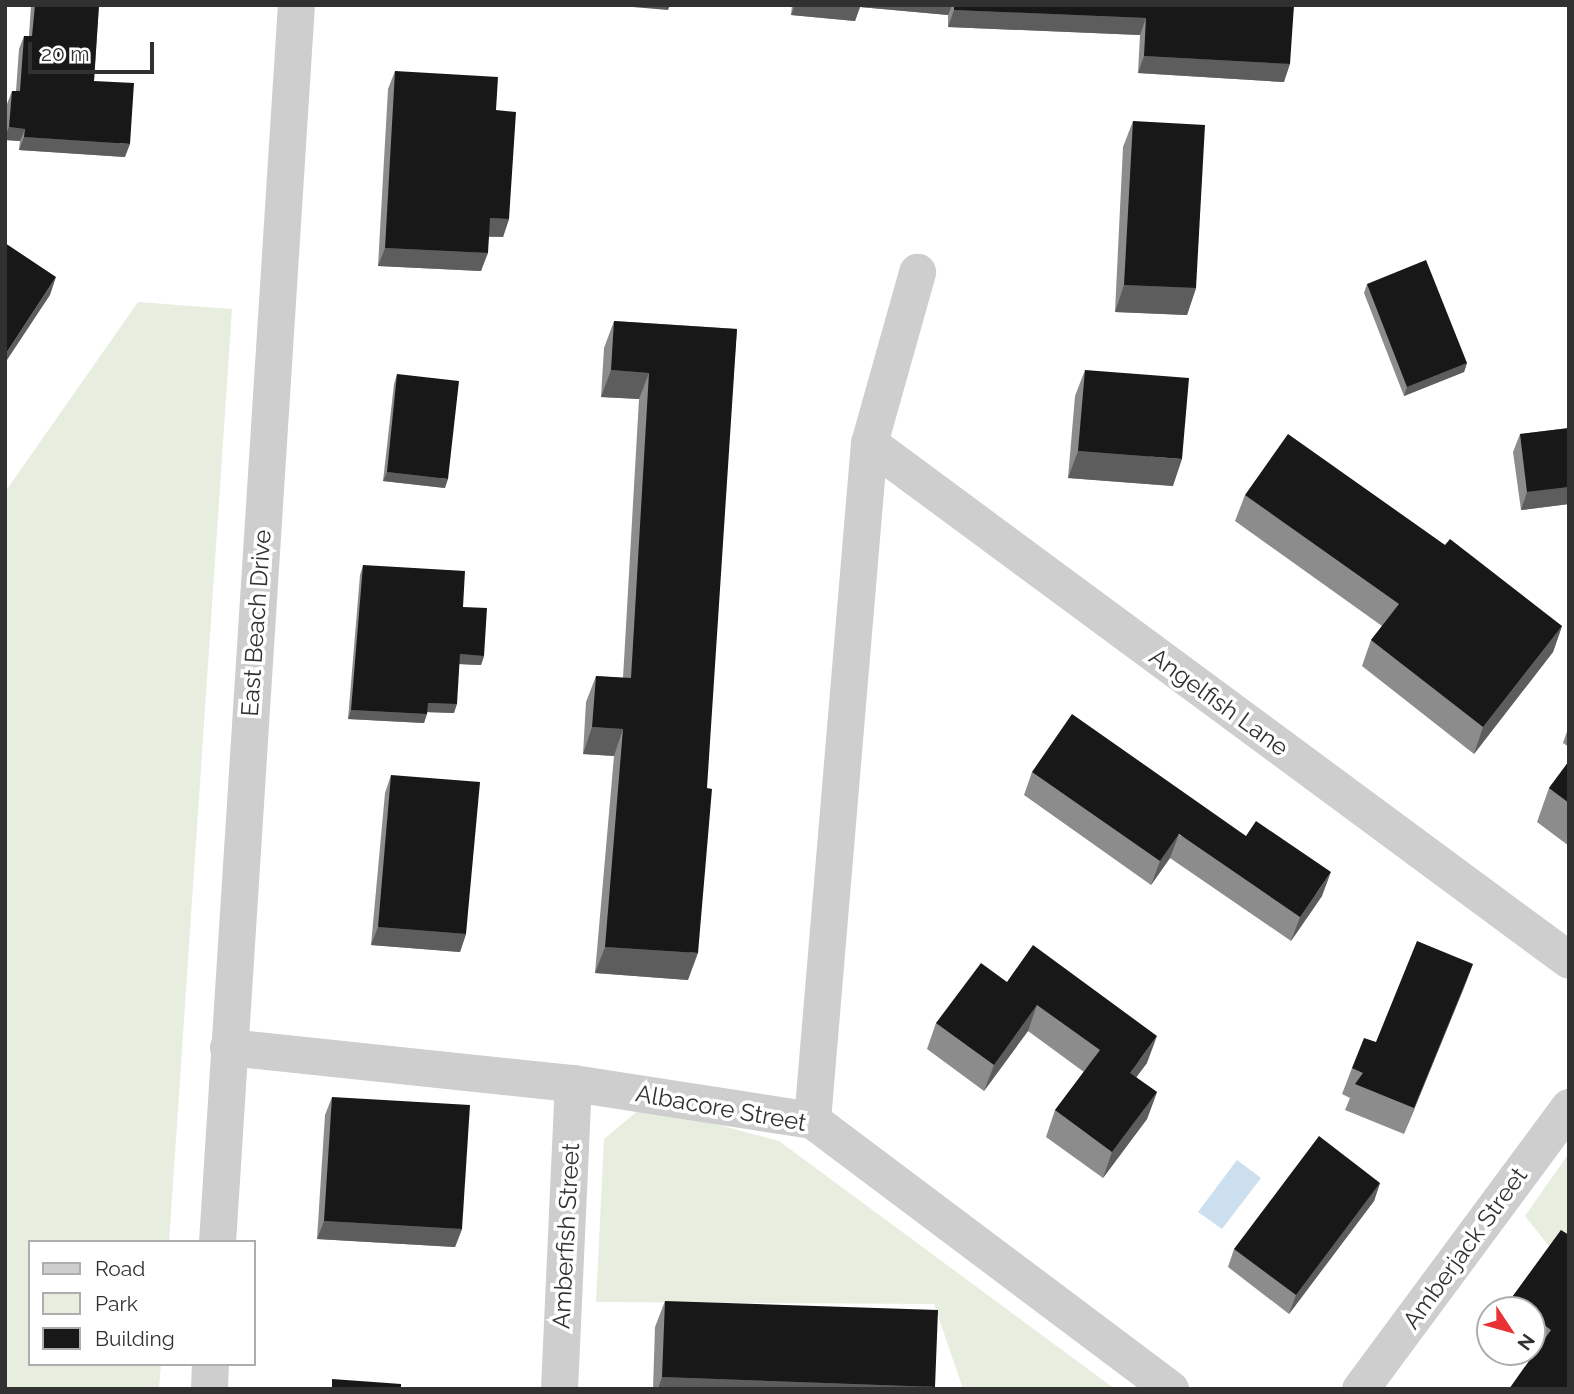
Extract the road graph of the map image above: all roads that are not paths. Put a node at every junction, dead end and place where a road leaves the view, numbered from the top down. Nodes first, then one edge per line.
1 (296, 5) edge
2 (917, 272) dead end
3 (869, 443) junction
4 (1569, 960) edge
5 (228, 1047) junction
6 (573, 1083) junction
7 (1569, 1107) edge
8 (812, 1120) junction
9 (217, 1240) edge
10 (210, 1366) edge
11 (209, 1389) edge
12 (559, 1389) edge
13 (1170, 1389) edge
14 (1360, 1389) edge

1 - 5 street, East Beach Drive
2 - 3 street
3 - 4 street, Angelfish Lane
3 - 8 street
5 - 6 street, Albacore Street
5 - 9 street, East Beach Drive
6 - 8 street, Albacore Street
6 - 12 street, Amberfish Street
7 - 14 street, Amberjack Street
8 - 13 street, Albacore Street
10 - 11 street

